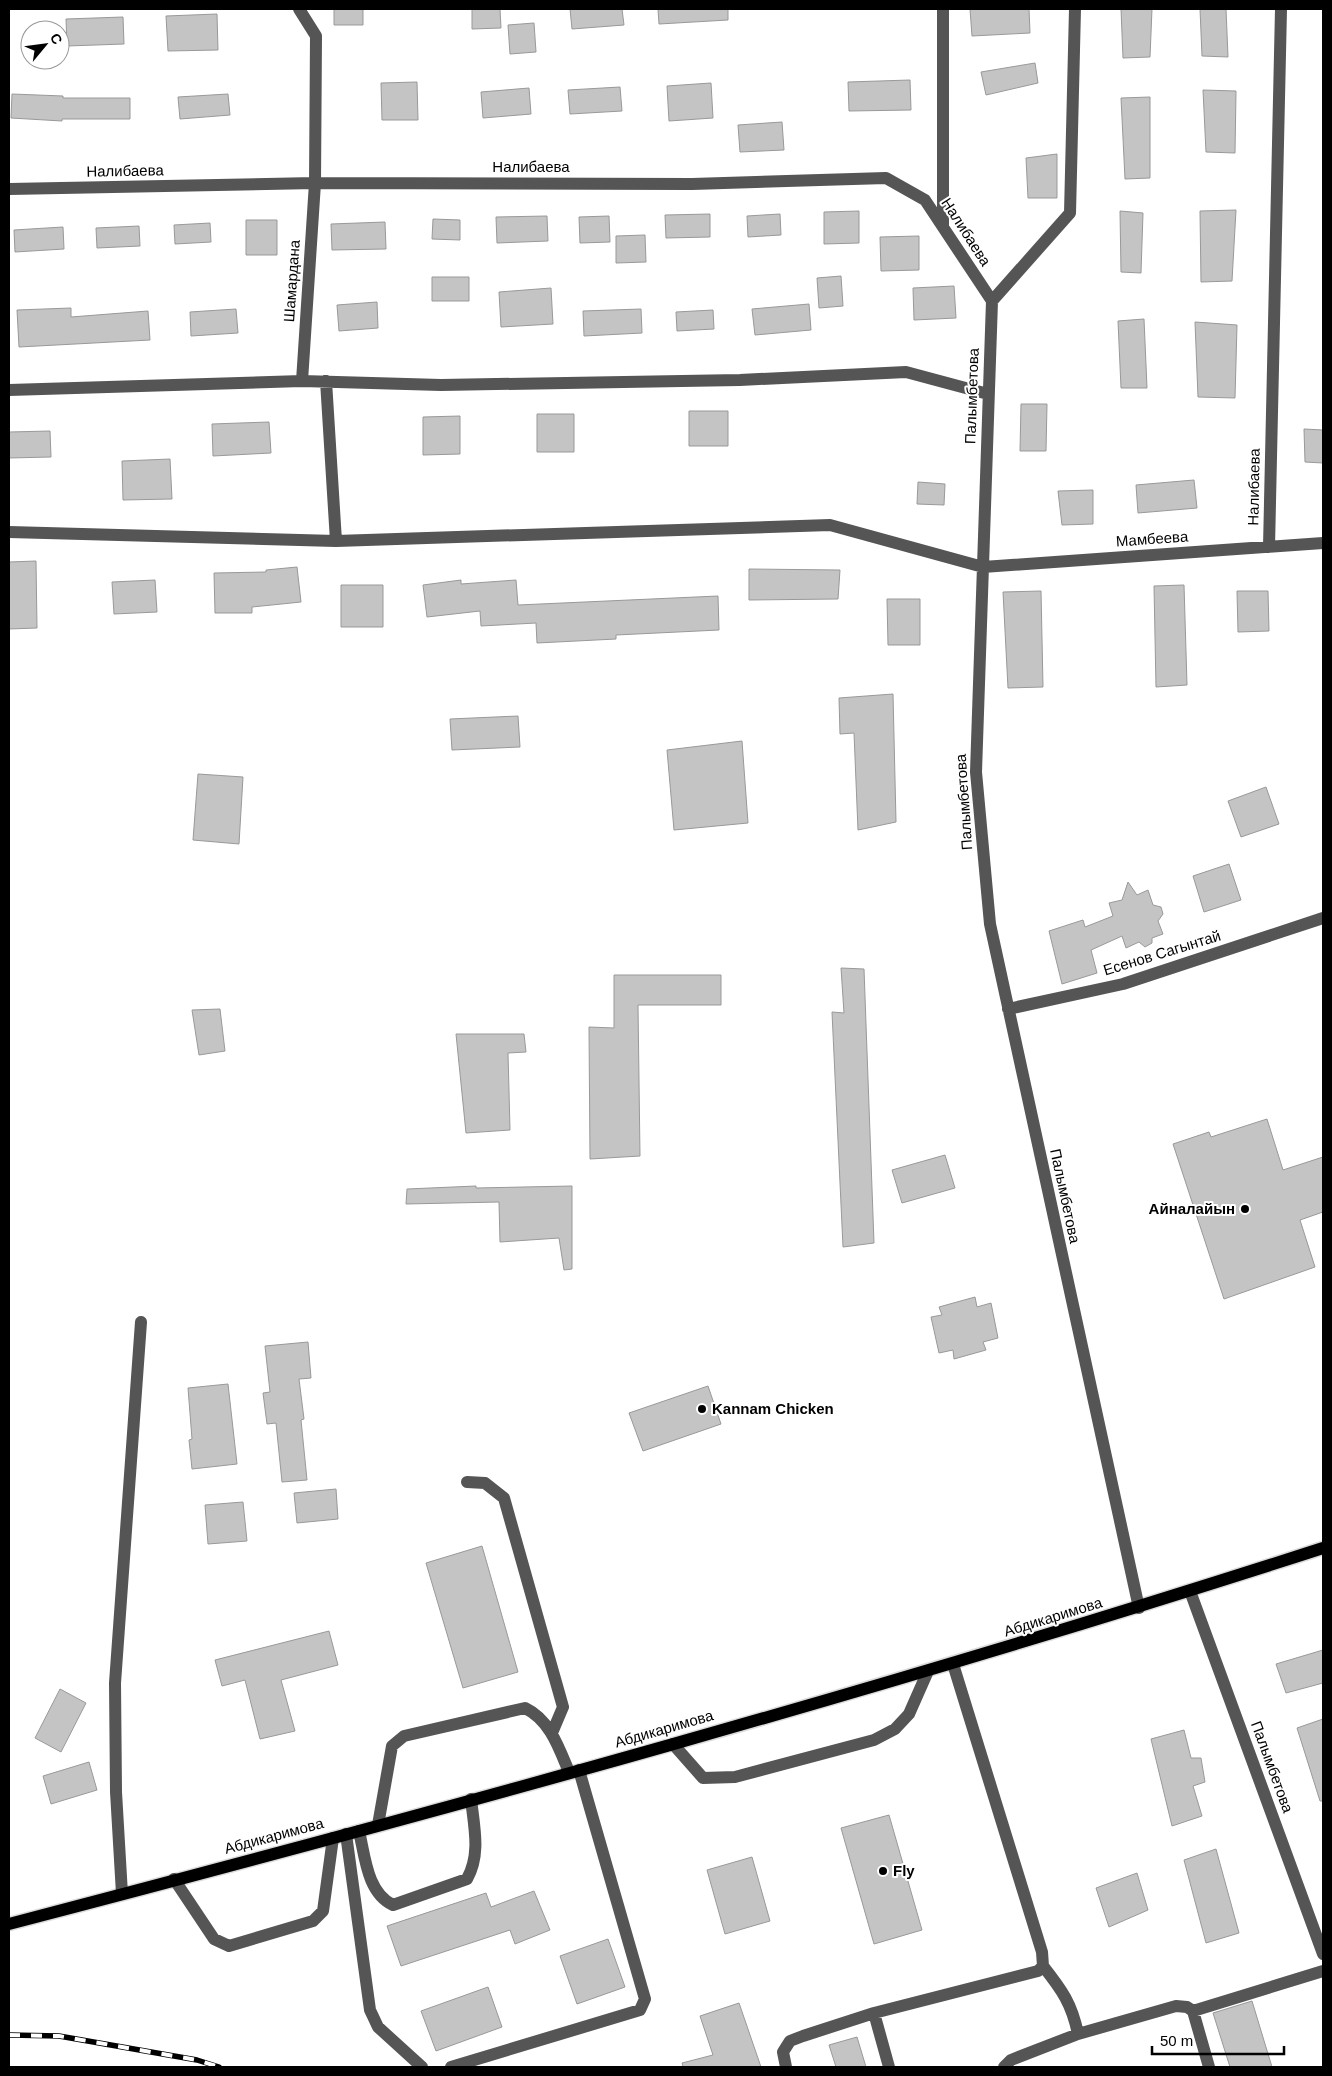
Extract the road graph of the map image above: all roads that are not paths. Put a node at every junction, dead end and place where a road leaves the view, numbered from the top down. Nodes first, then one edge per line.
1 (299, 9) edge
2 (943, 9) edge
3 (1075, 9) edge
4 (1282, 9) edge
5 (315, 183) junction
6 (9, 189) edge
7 (943, 227) junction
8 (992, 301) junction
9 (302, 381) junction
10 (326, 381) junction
11 (9, 390) edge
12 (988, 394) junction
13 (9, 532) edge
14 (336, 541) junction
15 (1323, 543) edge
16 (1269, 547) junction
17 (983, 568) junction
18 (1323, 918) edge
19 (1008, 1008) junction
20 (141, 1322) dead end
21 (467, 1482) dead end
22 (1323, 1548) edge
23 (1190, 1591) junction
24 (1139, 1608) junction
25 (953, 1664) junction
26 (928, 1671) junction
27 (552, 1733) junction
28 (673, 1744) junction
29 (574, 1771) junction
30 (471, 1799) junction
31 (378, 1825) junction
32 (359, 1831) junction
33 (346, 1834) junction
34 (333, 1838) junction
35 (174, 1879) junction
36 (122, 1894) junction
37 (9, 1924) edge
38 (1323, 1954) edge
39 (1043, 1966) junction
40 (1323, 1971) edge
41 (1194, 2011) junction
42 (874, 2013) junction
43 (1078, 2034) junction
44 (422, 2067) edge
45 (451, 2067) edge
46 (786, 2067) edge
47 (889, 2067) edge
48 (1004, 2067) edge
49 (1209, 2067) edge

1 - 5 street, Шамардана
2 - 7 street
3 - 8 street
4 - 16 street, Налибаева
5 - 6 street, Налибаева
5 - 7 street, Налибаева
5 - 9 street, Шамардана
7 - 8 street, Налибаева
8 - 12 street, Палымбетова
9 - 10 street
9 - 11 street
10 - 12 street
10 - 14 street
12 - 17 street, Палымбетова
13 - 14 street
14 - 17 street
15 - 16 street, Мамбеева
16 - 17 street, Мамбеева
17 - 19 street, Палымбетова
18 - 19 street, Есенов Сагынтай
19 - 24 street, Палымбетова
20 - 36 street
21 - 27 street
22 - 23 main road, Абдикаримова
23 - 24 main road, Абдикаримова
23 - 38 street, Палымбетова
24 - 25 main road, Абдикаримова
25 - 26 main road, Абдикаримова
25 - 39 street
26 - 28 main road, Абдикаримова
26 - 28 street
27 - 29 street
27 - 31 street
28 - 29 main road, Абдикаримова
29 - 30 main road, Абдикаримова
29 - 45 street
30 - 31 main road, Абдикаримова
30 - 32 street
31 - 32 main road, Абдикаримова
32 - 33 main road, Абдикаримова
33 - 34 main road, Абдикаримова
33 - 44 street
34 - 35 main road, Абдикаримова
34 - 35 street
35 - 36 main road, Абдикаримова
36 - 37 main road, Абдикаримова
39 - 42 street
39 - 43 street
40 - 41 street
41 - 43 street
41 - 49 street
42 - 46 street
42 - 47 street
43 - 48 street

